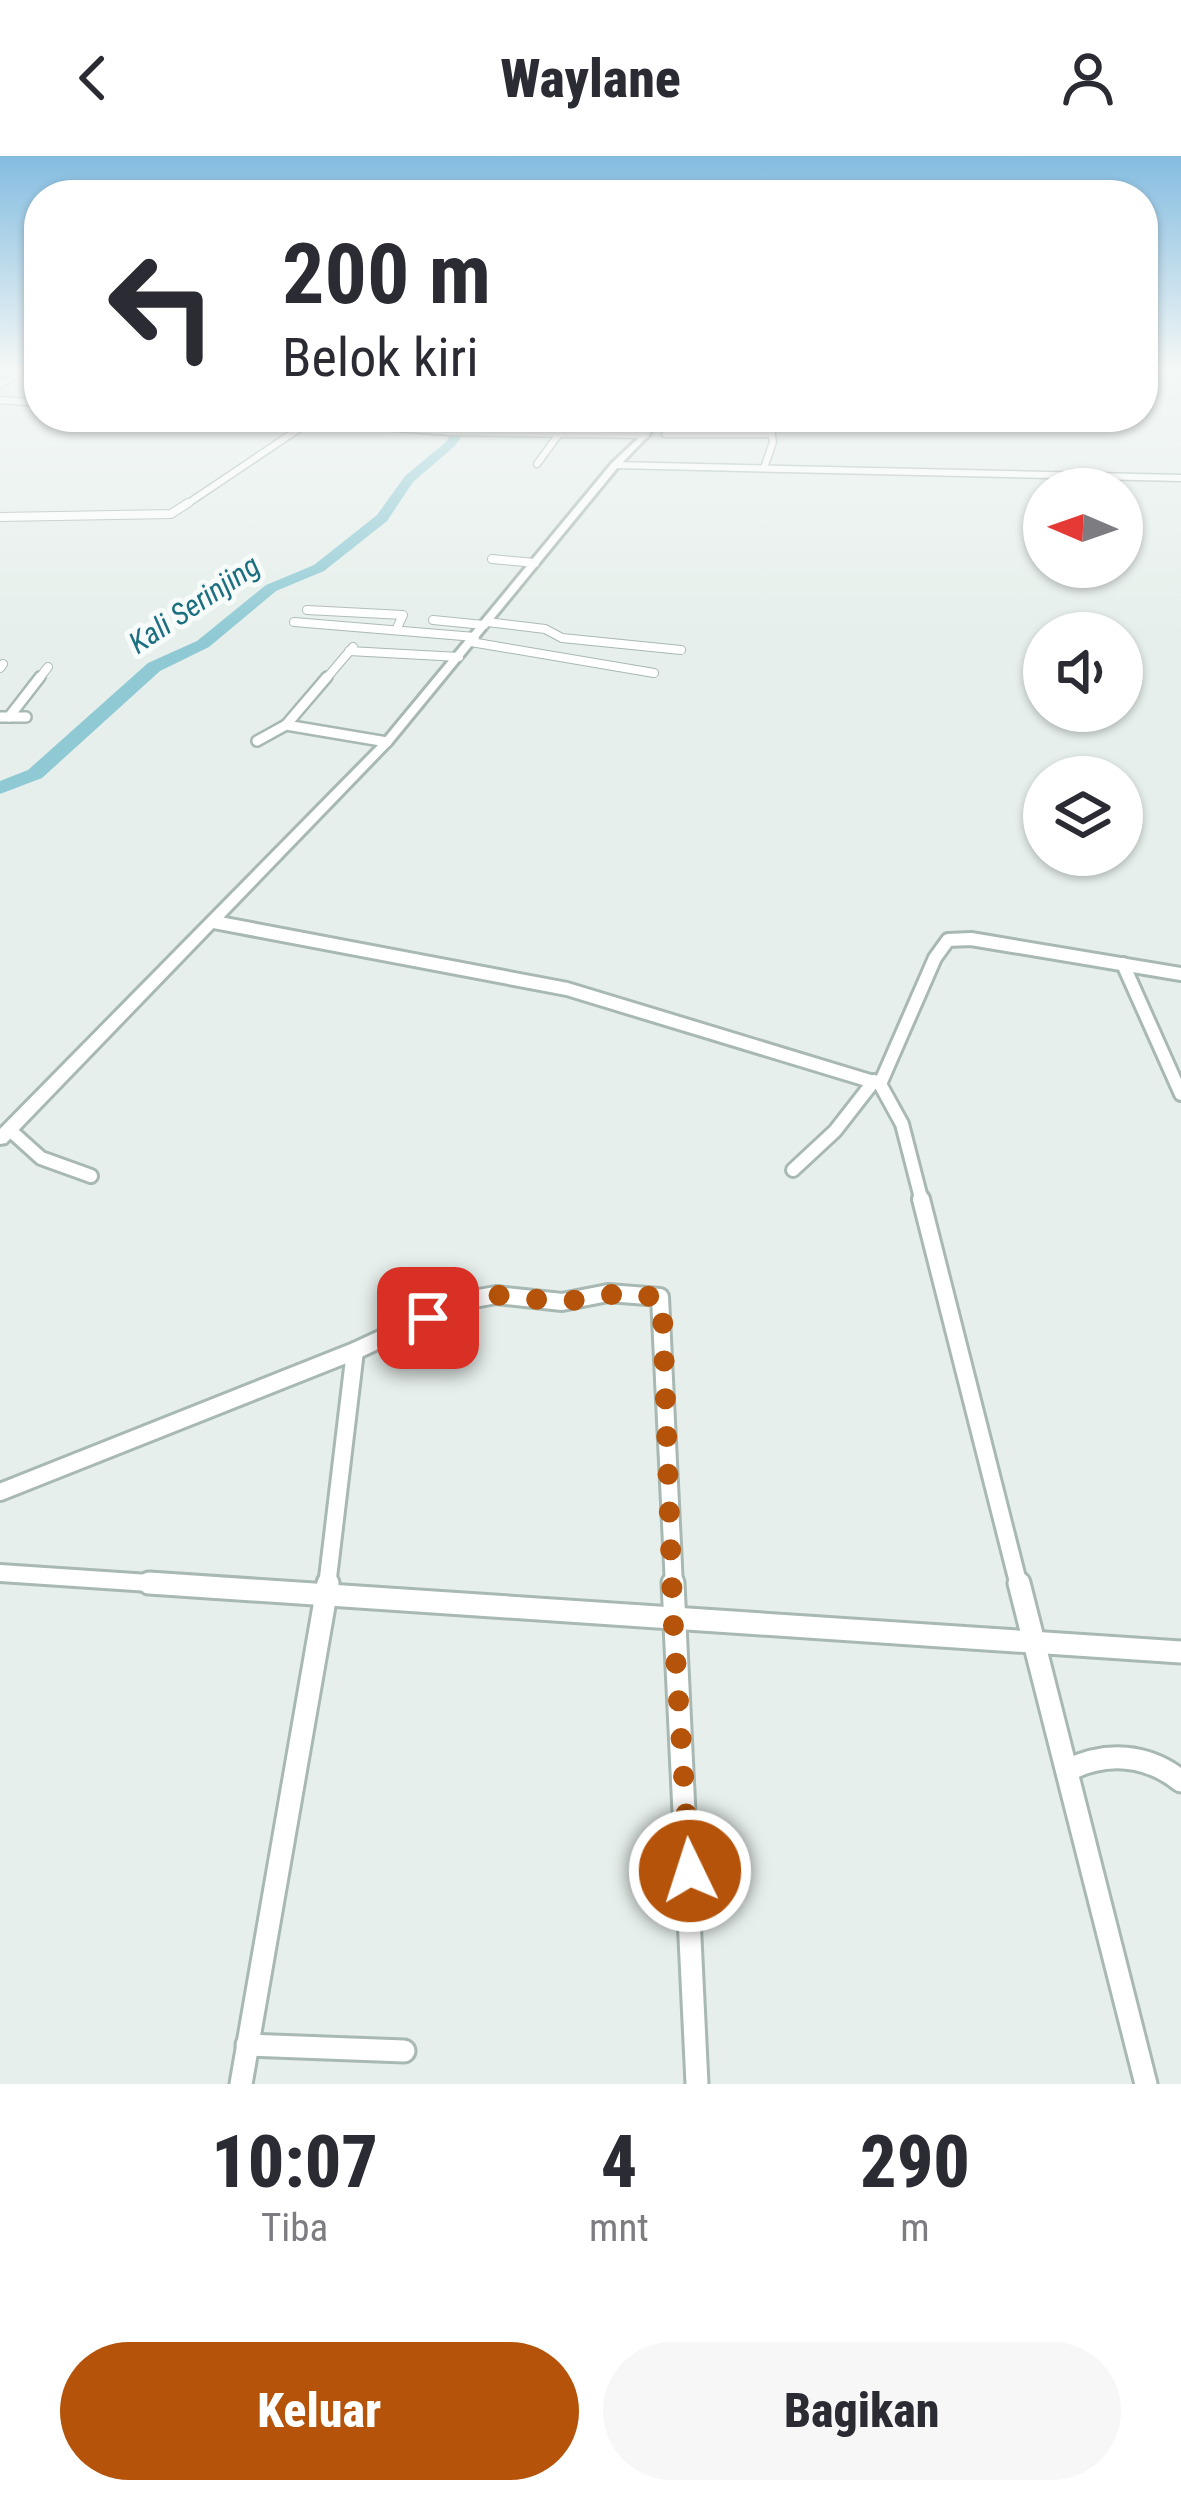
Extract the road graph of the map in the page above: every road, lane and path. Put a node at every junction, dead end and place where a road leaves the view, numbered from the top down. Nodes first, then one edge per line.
1 (250, 460) edge
2 (540, 460) edge
3 (620, 460) edge
4 (766, 460) edge
5 (537, 464) dead end
6 (615, 465) junction
7 (764, 468) junction
8 (1181, 478) edge
9 (0, 517) edge
10 (491, 559) dead end
11 (535, 563) junction
12 (307, 610) dead end
13 (433, 620) dead end
14 (294, 622) dead end
15 (397, 628) junction
16 (479, 632) junction
17 (681, 650) dead end
18 (459, 657) junction
19 (48, 667) dead end
20 (654, 674) dead end
21 (5, 717) edge
22 (26, 717) dead end
23 (286, 724) junction
24 (256, 741) dead end
25 (386, 742) junction
26 (214, 922) junction
27 (1123, 964) junction
28 (1181, 974) edge
29 (877, 1083) junction
30 (1181, 1094) edge
31 (5, 1135) edge
32 (793, 1170) dead end
33 (92, 1176) dead end
34 (355, 1351) junction
35 (0, 1492) edge
36 (0, 1573) edge
37 (326, 1598) junction
38 (673, 1619) junction
39 (1036, 1640) junction
40 (1181, 1652) edge
41 (1068, 1770) junction
42 (1181, 1780) edge
43 (248, 2044) junction
44 (404, 2051) dead end
45 (241, 2084) edge
46 (698, 2084) edge
47 (1146, 2084) edge

1 - 9 street
2 - 5 street
3 - 6 street
4 - 7 street
6 - 7 street
6 - 11 street
7 - 8 street
10 - 11 street
11 - 16 street
12 - 15 street
13 - 16 street
14 - 15 street
15 - 16 street
16 - 17 street
16 - 18 street
16 - 20 street
18 - 23 street
18 - 25 street
19 - 21 street
21 - 22 street
23 - 24 street
23 - 25 street
25 - 26 street
26 - 29 street
26 - 31 street
27 - 28 street
27 - 29 street
27 - 30 street
29 - 32 street
29 - 39 street
31 - 33 street
34 - 35 street
34 - 37 street
34 - 38 street
36 - 37 street
37 - 38 street
37 - 43 street
38 - 39 street
38 - 46 street
39 - 40 street
39 - 41 street
41 - 42 street
41 - 47 street
43 - 44 street
43 - 45 street

